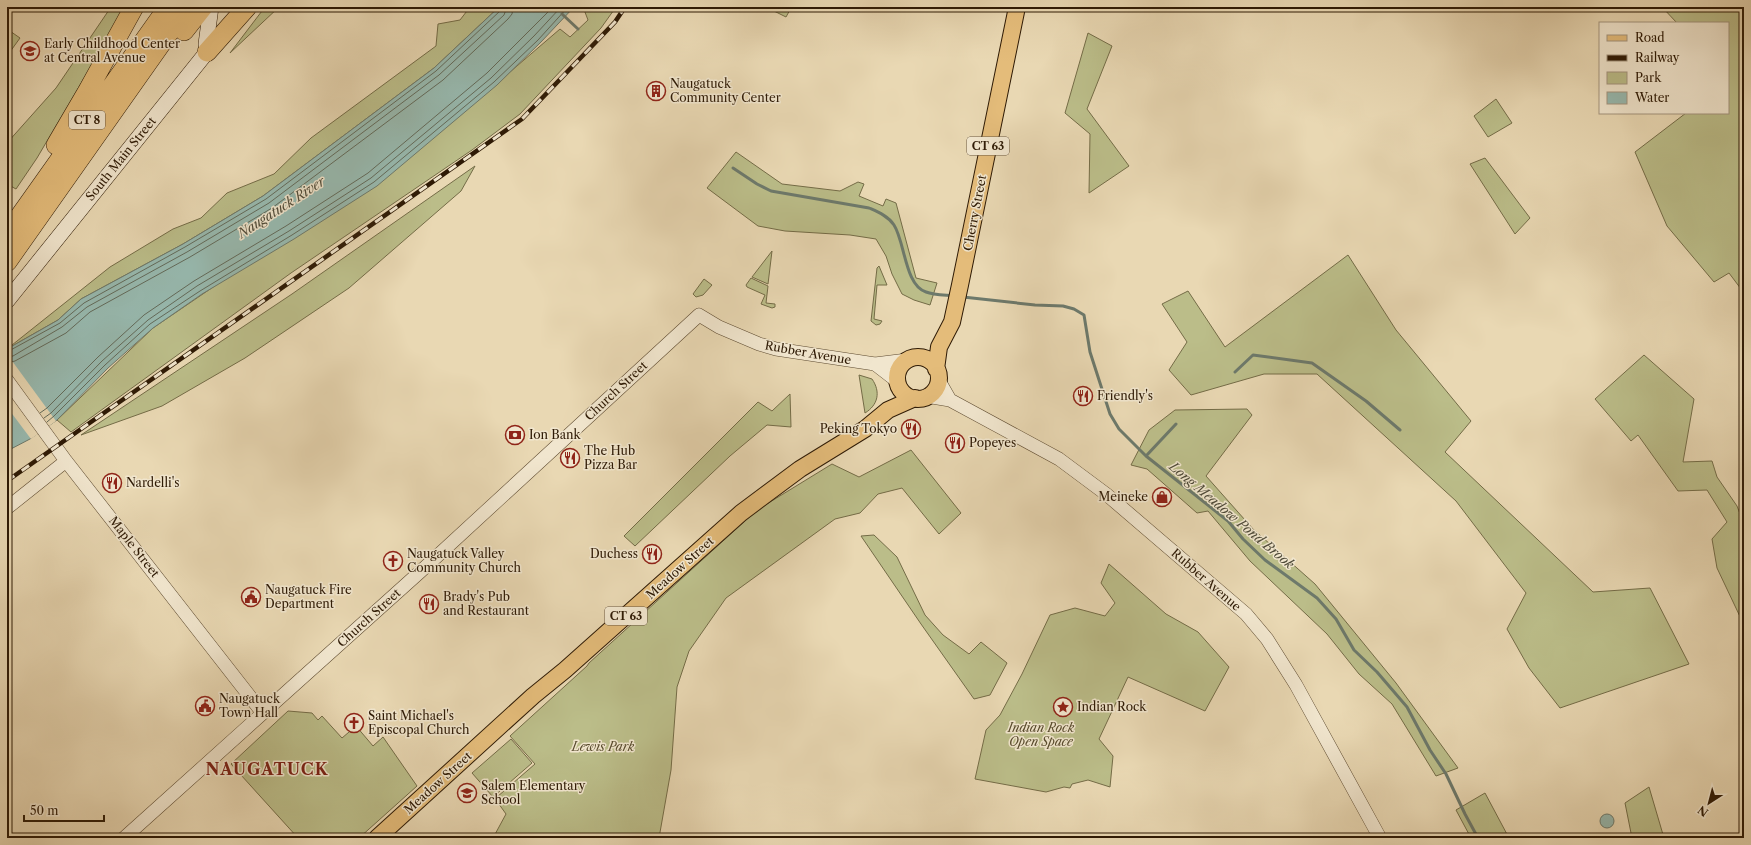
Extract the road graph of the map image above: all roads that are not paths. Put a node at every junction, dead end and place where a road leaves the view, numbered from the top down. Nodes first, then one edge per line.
1 (134, 7) edge
2 (168, 7) edge
3 (247, 7) edge
4 (1017, 7) edge
5 (200, 9) edge
6 (207, 52) junction
7 (7, 225) edge
8 (7, 234) edge
9 (7, 262) edge
10 (7, 301) edge
11 (699, 315) joint
12 (939, 347) junction
13 (913, 359) junction
14 (875, 364) junction
15 (937, 374) junction
16 (7, 380) edge
17 (898, 384) junction
18 (921, 397) junction
19 (950, 400) junction
20 (888, 410) junction
21 (66, 461) junction
22 (7, 508) edge
23 (262, 712) junction
24 (124, 838) edge
25 (377, 838) edge
26 (1380, 838) edge

1 - 7 highway
2 - 8 highway, CT 8
3 - 6 highway
4 - 12 main road, Cherry Street / CT 63
5 - 6 main road
5 - 9 highway, CT 8
6 - 10 main road, South Main Street
11 - 14 street, Rubber Avenue
11 - 23 street, Church Street
12 - 13 main road
12 - 15 main road, Cherry Street / CT 63
13 - 14 street, Rubber Avenue
13 - 15 main road
13 - 17 main road, CT 63
14 - 17 street, Rubber Avenue
15 - 18 main road, CT 63
15 - 19 street
16 - 21 street, Maple Street
17 - 18 main road
17 - 20 main road, Meadow Street / CT 63
18 - 19 street, Rubber Avenue
18 - 20 main road, Meadow Street / CT 63
19 - 26 street, Rubber Avenue
20 - 25 main road, Meadow Street / CT 63
21 - 22 street
21 - 23 street, Maple Street
23 - 24 street, Church Street

